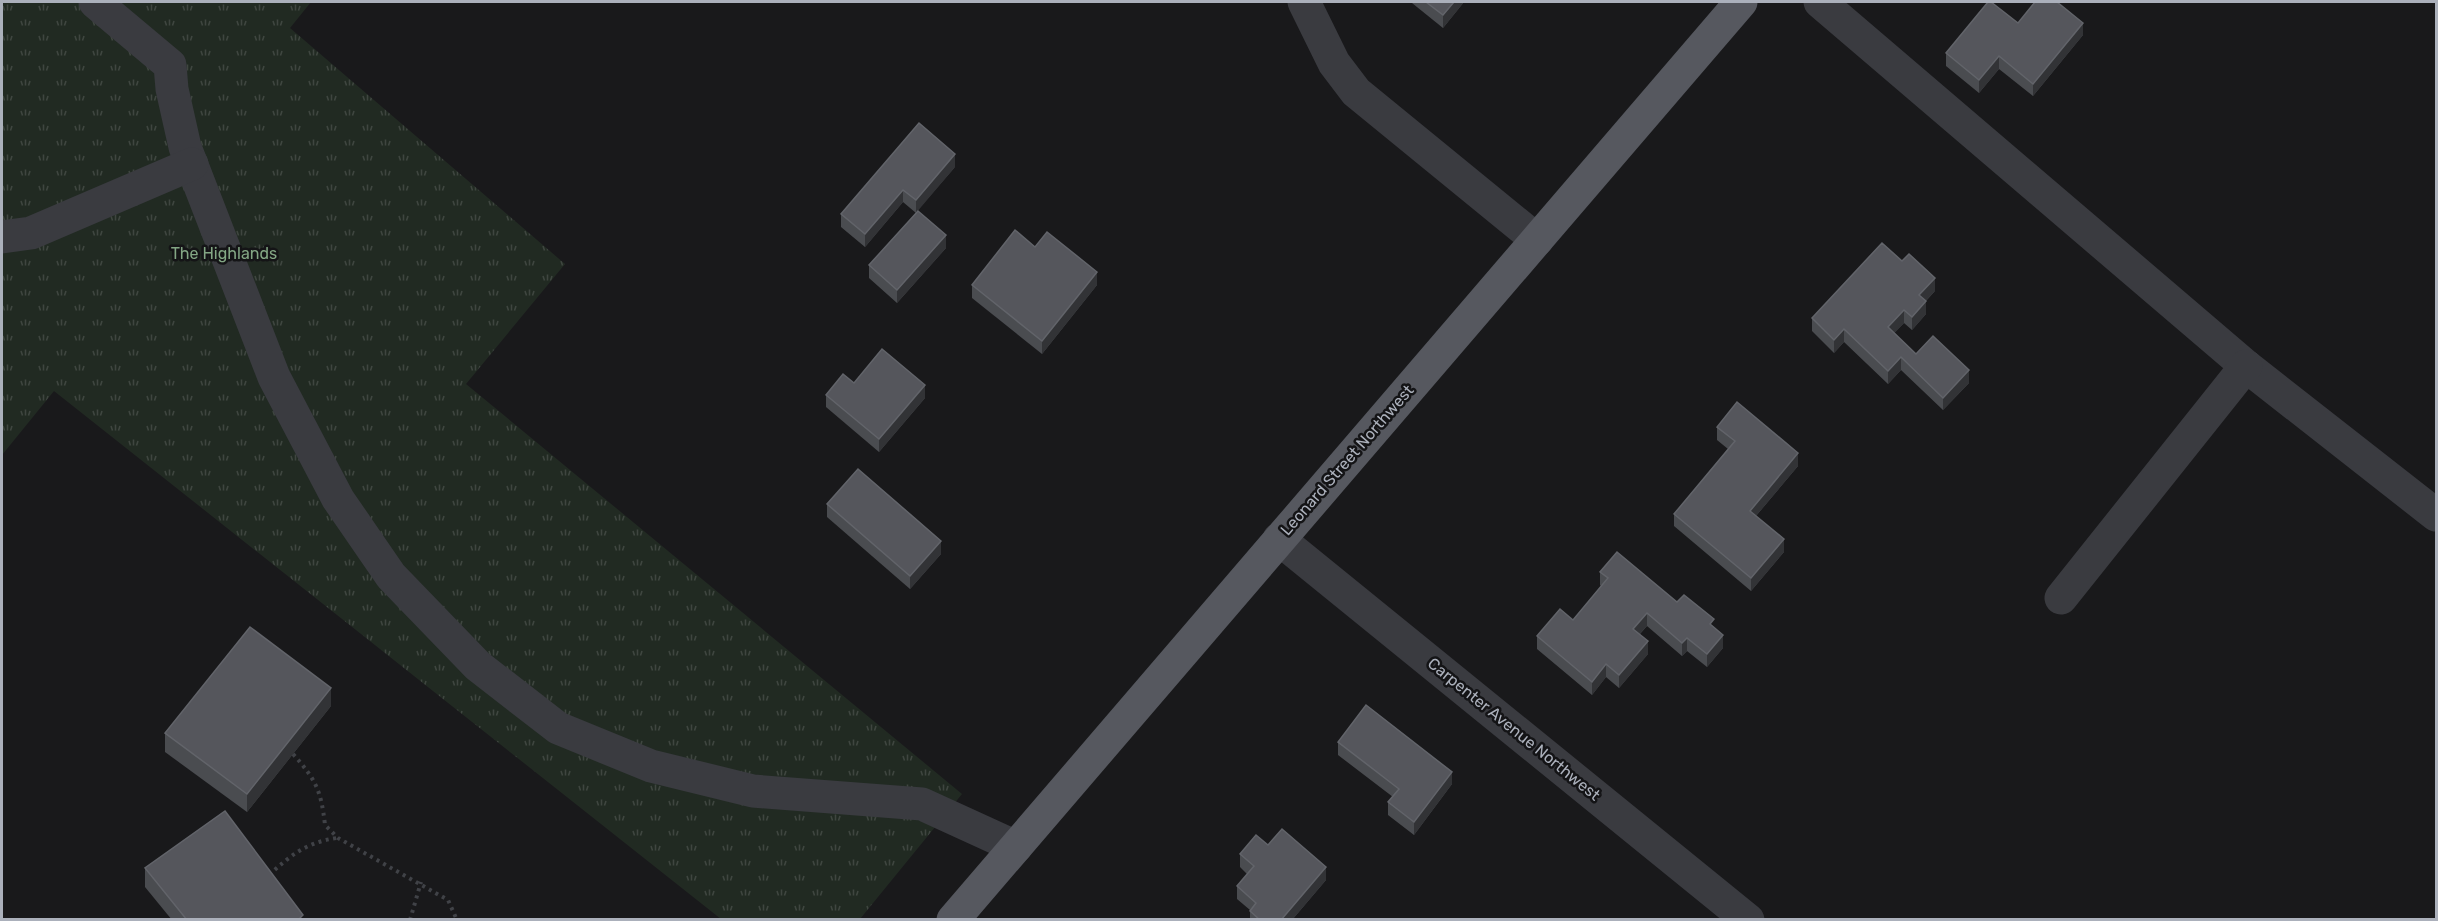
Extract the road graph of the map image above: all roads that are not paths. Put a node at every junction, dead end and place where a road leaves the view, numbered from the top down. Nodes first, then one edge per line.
1 (96, 2) edge
2 (1304, 2) edge
3 (1741, 2) edge
4 (1820, 2) edge
5 (189, 156) junction
6 (2, 237) edge
7 (1537, 240) junction
8 (2246, 366) junction
9 (2436, 515) edge
10 (1279, 538) junction
11 (2061, 598) dead end
12 (1016, 847) junction
13 (953, 920) edge
14 (1749, 920) edge

1 - 5 street
2 - 7 street
3 - 7 main road, Leonard Street Northwest
4 - 8 street
5 - 6 street
5 - 12 street
7 - 10 main road, Leonard Street Northwest
8 - 9 street
8 - 11 street
10 - 12 main road, Leonard Street Northwest
10 - 14 street, Carpenter Avenue Northwest
12 - 13 main road, Leonard Street Northwest

